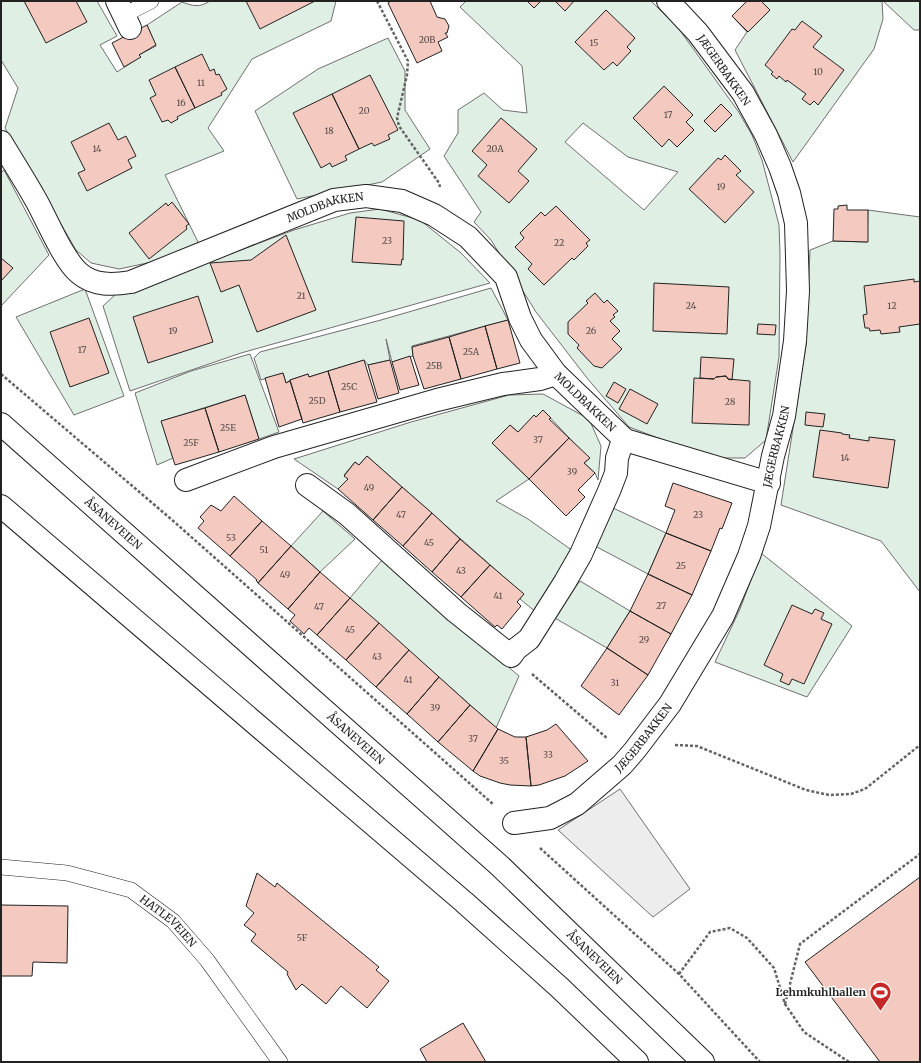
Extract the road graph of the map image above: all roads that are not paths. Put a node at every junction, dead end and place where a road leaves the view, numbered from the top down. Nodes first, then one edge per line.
1 (151, 1) edge
2 (668, 1) edge
3 (124, 15) edge
4 (1, 142) edge
5 (556, 374) junction
6 (1, 424) edge
7 (626, 440) junction
8 (186, 480) dead end
9 (769, 483) junction
10 (307, 485) dead end
11 (1, 506) edge
12 (514, 823) road end
13 (1, 867) edge
14 (280, 1062) edge
15 (637, 1062) edge
16 (702, 1062) edge

1 - 3 lane
2 - 9 main road, JÆGERBAKKEN
4 - 5 main road, MOLDBAKKEN
5 - 7 main road, MOLDBAKKEN
5 - 8 main road
6 - 16 main road, ÅSANEVEIEN
7 - 9 main road, MOLDBAKKEN
7 - 10 main road, MOLDBAKKEN
9 - 12 main road, JÆGERBAKKEN
11 - 15 main road
13 - 14 lane, HATLEVEIEN

